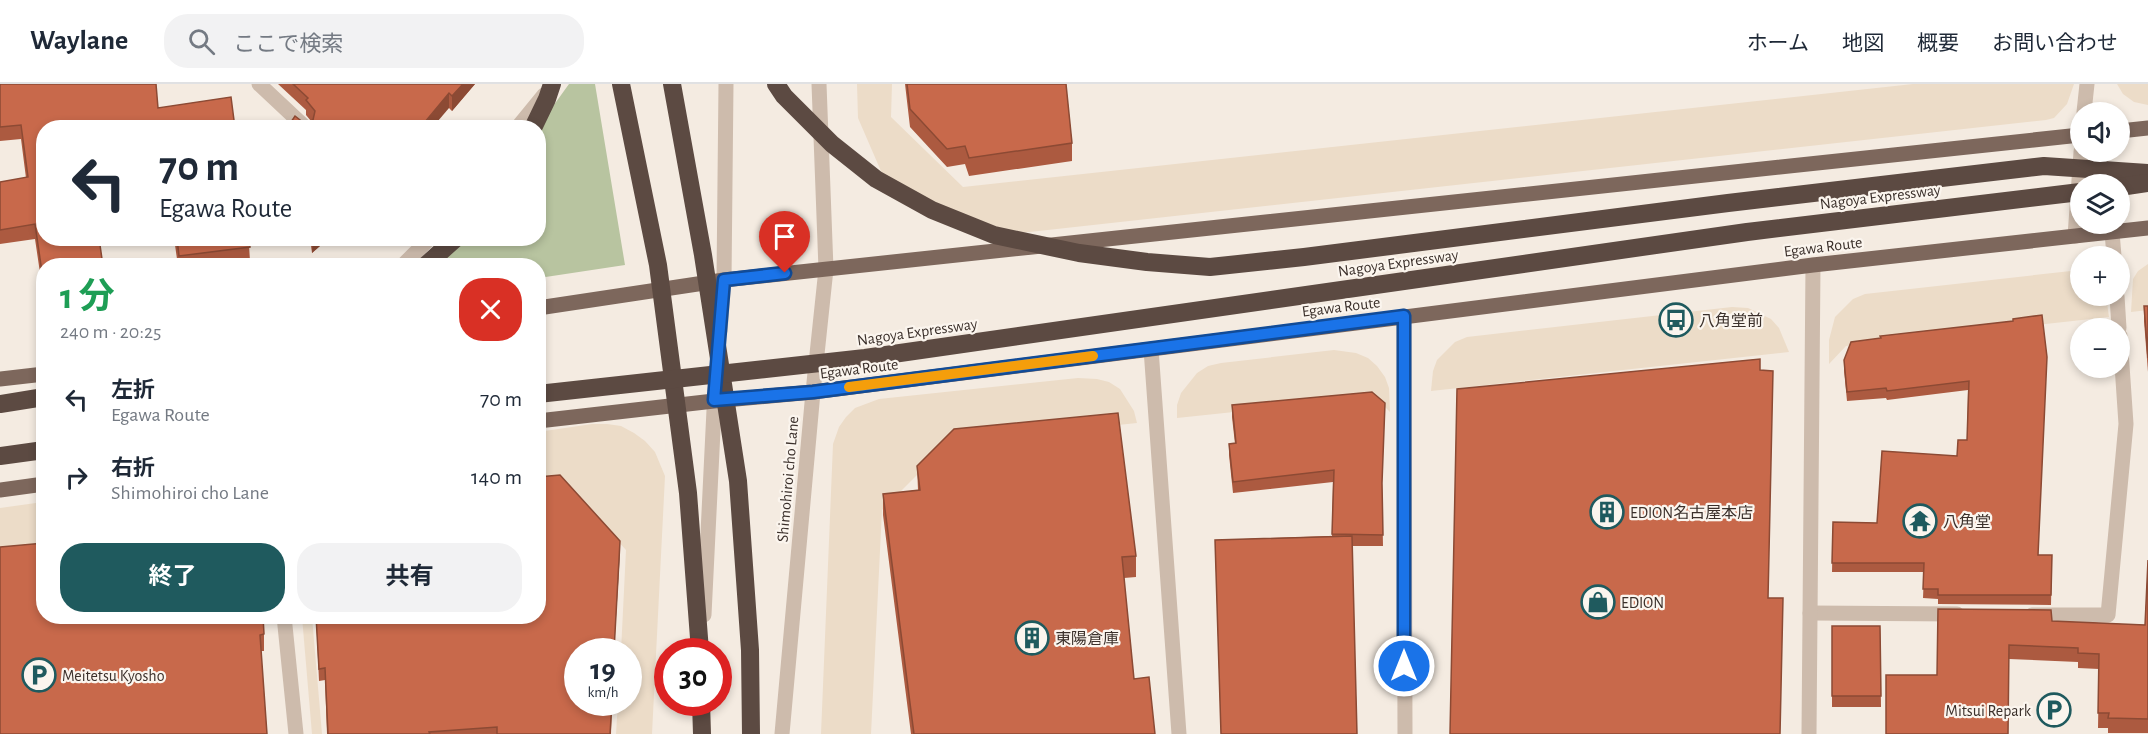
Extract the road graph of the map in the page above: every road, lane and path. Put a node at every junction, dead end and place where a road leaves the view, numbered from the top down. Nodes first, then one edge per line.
1 (259, 84) edge
2 (552, 84) edge
3 (621, 84) edge
4 (672, 84) edge
5 (726, 84) edge
6 (776, 84) edge
7 (819, 84) edge
8 (2087, 84) edge
9 (2085, 102) edge
10 (297, 120) edge
11 (524, 120) edge
12 (537, 120) edge
13 (2148, 128) edge
14 (2130, 130) edge
15 (2070, 136) edge
16 (2080, 162) edge
17 (2148, 173) edge
18 (2148, 183) edge
19 (2130, 186) edge
20 (2070, 193) edge
21 (2148, 228) edge
22 (2130, 230) edge
23 (2094, 234) edge
24 (2075, 236) junction
25 (421, 246) edge
26 (447, 246) edge
27 (409, 258) edge
28 (434, 258) edge
29 (1813, 266) junction
30 (826, 269) junction
31 (724, 280) junction
32 (546, 307) edge
33 (1404, 316) junction
34 (1151, 349) junction
35 (36, 375) edge
36 (2123, 378) edge
37 (0, 379) edge
38 (813, 392) junction
39 (546, 393) edge
40 (36, 398) edge
41 (714, 400) junction
42 (0, 404) edge
43 (546, 420) edge
44 (36, 451) edge
45 (0, 456) edge
46 (36, 485) edge
47 (0, 490) edge
48 (1810, 613) junction
49 (1977, 614) edge
50 (2013, 615) edge
51 (286, 624) edge
52 (700, 638) edge
53 (702, 638) edge
54 (701, 716) edge
55 (296, 734) edge
56 (700, 734) edge
57 (751, 734) edge
58 (782, 734) edge
59 (1179, 734) edge
60 (1404, 734) edge
61 (1809, 734) edge

1 - 10 street
2 - 11 street
2 - 12 highway
3 - 52 highway
4 - 57 highway
5 - 31 street
6 - 17 highway
7 - 30 street, Shimohiroi cho Lane
8 - 9 street
13 - 14 main road
15 - 30 main road
16 - 24 street
18 - 19 highway
20 - 39 highway, Nagoya Expressway
21 - 22 main road, Egawa Route
23 - 24 main road, Egawa Route
24 - 29 main road, Egawa Route
25 - 27 street
26 - 28 highway
29 - 33 main road, Egawa Route
29 - 48 street
30 - 31 main road
30 - 38 street, Shimohiroi cho Lane
31 - 32 main road
31 - 41 street
33 - 34 main road, Egawa Route
33 - 60 street
34 - 38 main road, Egawa Route
34 - 59 street
35 - 37 main road
36 - 50 street
38 - 41 main road, Egawa Route
38 - 58 street, Shimohiroi cho Lane
40 - 42 highway
41 - 43 main road, Egawa Route
41 - 53 street
44 - 45 highway
46 - 47 main road
48 - 49 street
48 - 61 street
51 - 55 street
54 - 56 highway

